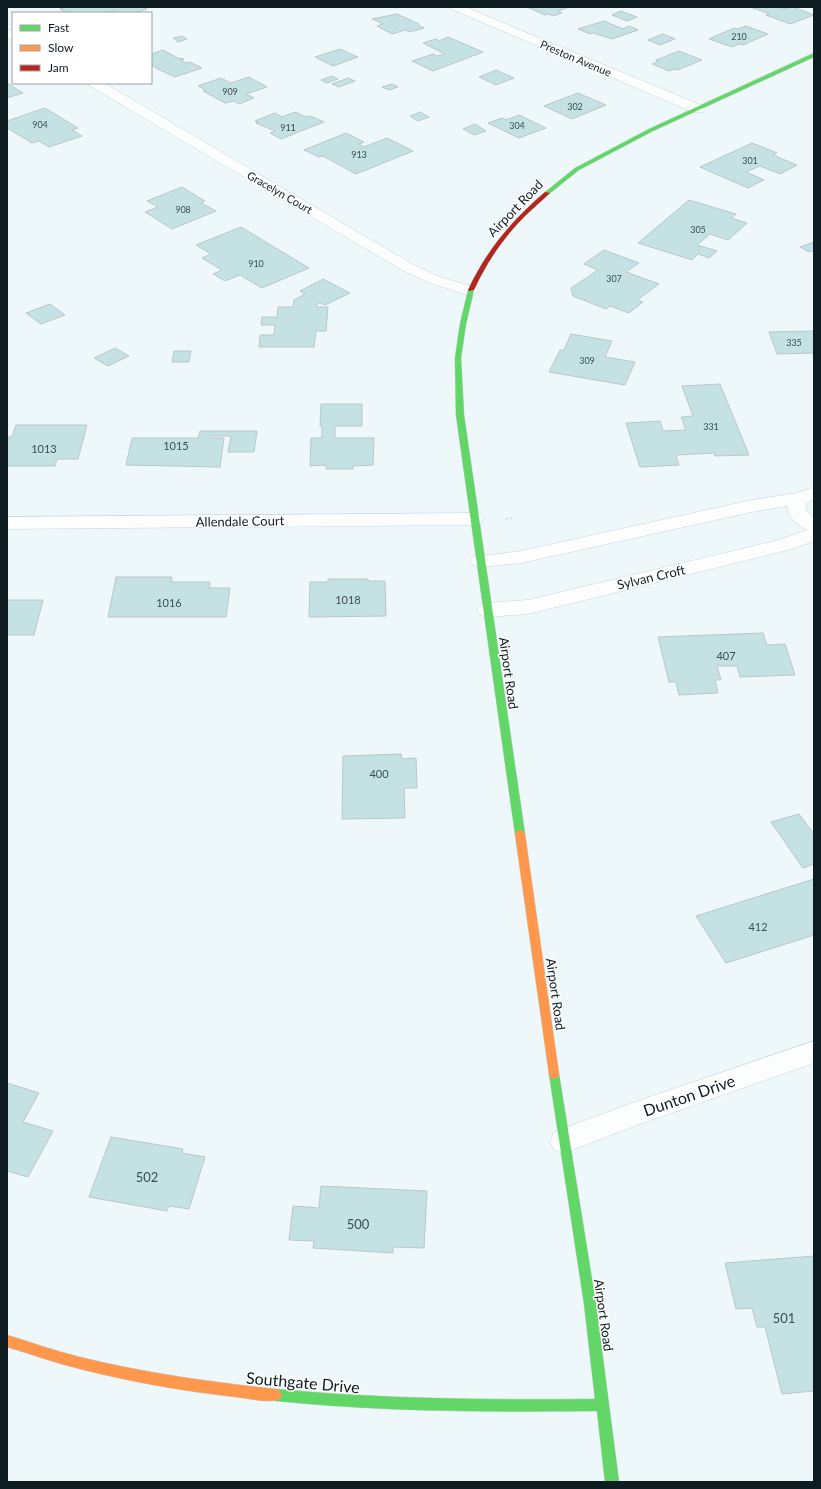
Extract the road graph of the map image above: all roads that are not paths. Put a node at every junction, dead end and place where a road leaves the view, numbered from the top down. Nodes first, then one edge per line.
1 (455, 7) edge
2 (814, 55) edge
3 (97, 84) edge
4 (698, 109) junction
5 (471, 291) junction
6 (807, 496) edge
7 (474, 519) junction
8 (7, 523) edge
9 (814, 526) edge
10 (814, 534) edge
11 (480, 561) junction
12 (487, 610) junction
13 (814, 1052) edge
14 (564, 1142) junction
15 (7, 1341) edge
16 (602, 1405) junction
17 (612, 1482) edge

1 - 4 street, Preston Avenue
2 - 4 street, Airport Road
3 - 5 street, Gracelyn Court
4 - 5 street, Airport Road
5 - 7 street, Airport Road
6 - 9 street
6 - 11 street
7 - 8 street, Allendale Court
7 - 11 street, Airport Road
10 - 12 street, Sylvan Croft
11 - 12 street, Airport Road
12 - 14 street, Airport Road
13 - 14 street, Dunton Drive
14 - 16 street, Airport Road
15 - 16 street, Southgate Drive
16 - 17 street, Airport Road

